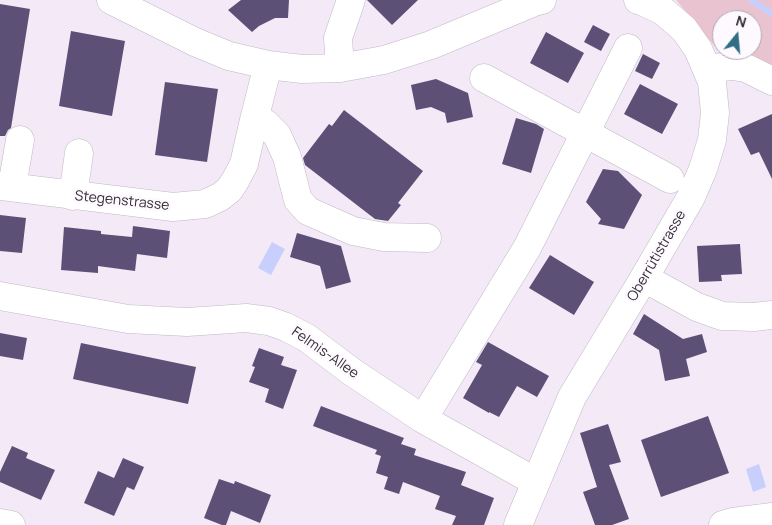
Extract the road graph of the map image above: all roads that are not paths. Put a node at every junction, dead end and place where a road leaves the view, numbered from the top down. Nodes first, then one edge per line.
1 (111, 0) edge
2 (352, 0) edge
3 (542, 0) edge
4 (638, 0) edge
5 (628, 48) dead end
6 (268, 65) junction
7 (340, 68) junction
8 (708, 71) junction
9 (484, 78) dead end
10 (772, 81) edge
11 (254, 120) junction
12 (585, 133) junction
13 (20, 140) dead end
14 (79, 153) dead end
15 (670, 179) dead end
16 (6, 187) edge
17 (73, 196) junction
18 (427, 238) dead end
19 (644, 278) junction
20 (0, 296) edge
21 (772, 315) edge
22 (423, 420) junction
23 (536, 482) junction
24 (772, 517) edge
25 (0, 523) edge
26 (11, 525) edge
27 (518, 525) edge
28 (723, 525) edge

1 - 6 street
2 - 7 street
3 - 7 street
4 - 8 street, Oberrütistrasse
5 - 12 street
6 - 7 street
6 - 11 street, Stegenstrasse
8 - 10 street
8 - 19 street, Oberrütistrasse
9 - 12 street
11 - 17 street, Stegenstrasse
11 - 18 street
12 - 15 street
12 - 22 street
13 - 16 street
14 - 17 street
16 - 17 street, Stegenstrasse
19 - 21 street
19 - 23 street, Oberrütistrasse
20 - 22 street, Felmis-Allee
22 - 23 street, Felmis-Allee
23 - 27 street, Oberrütistrasse
24 - 28 street
25 - 26 street

